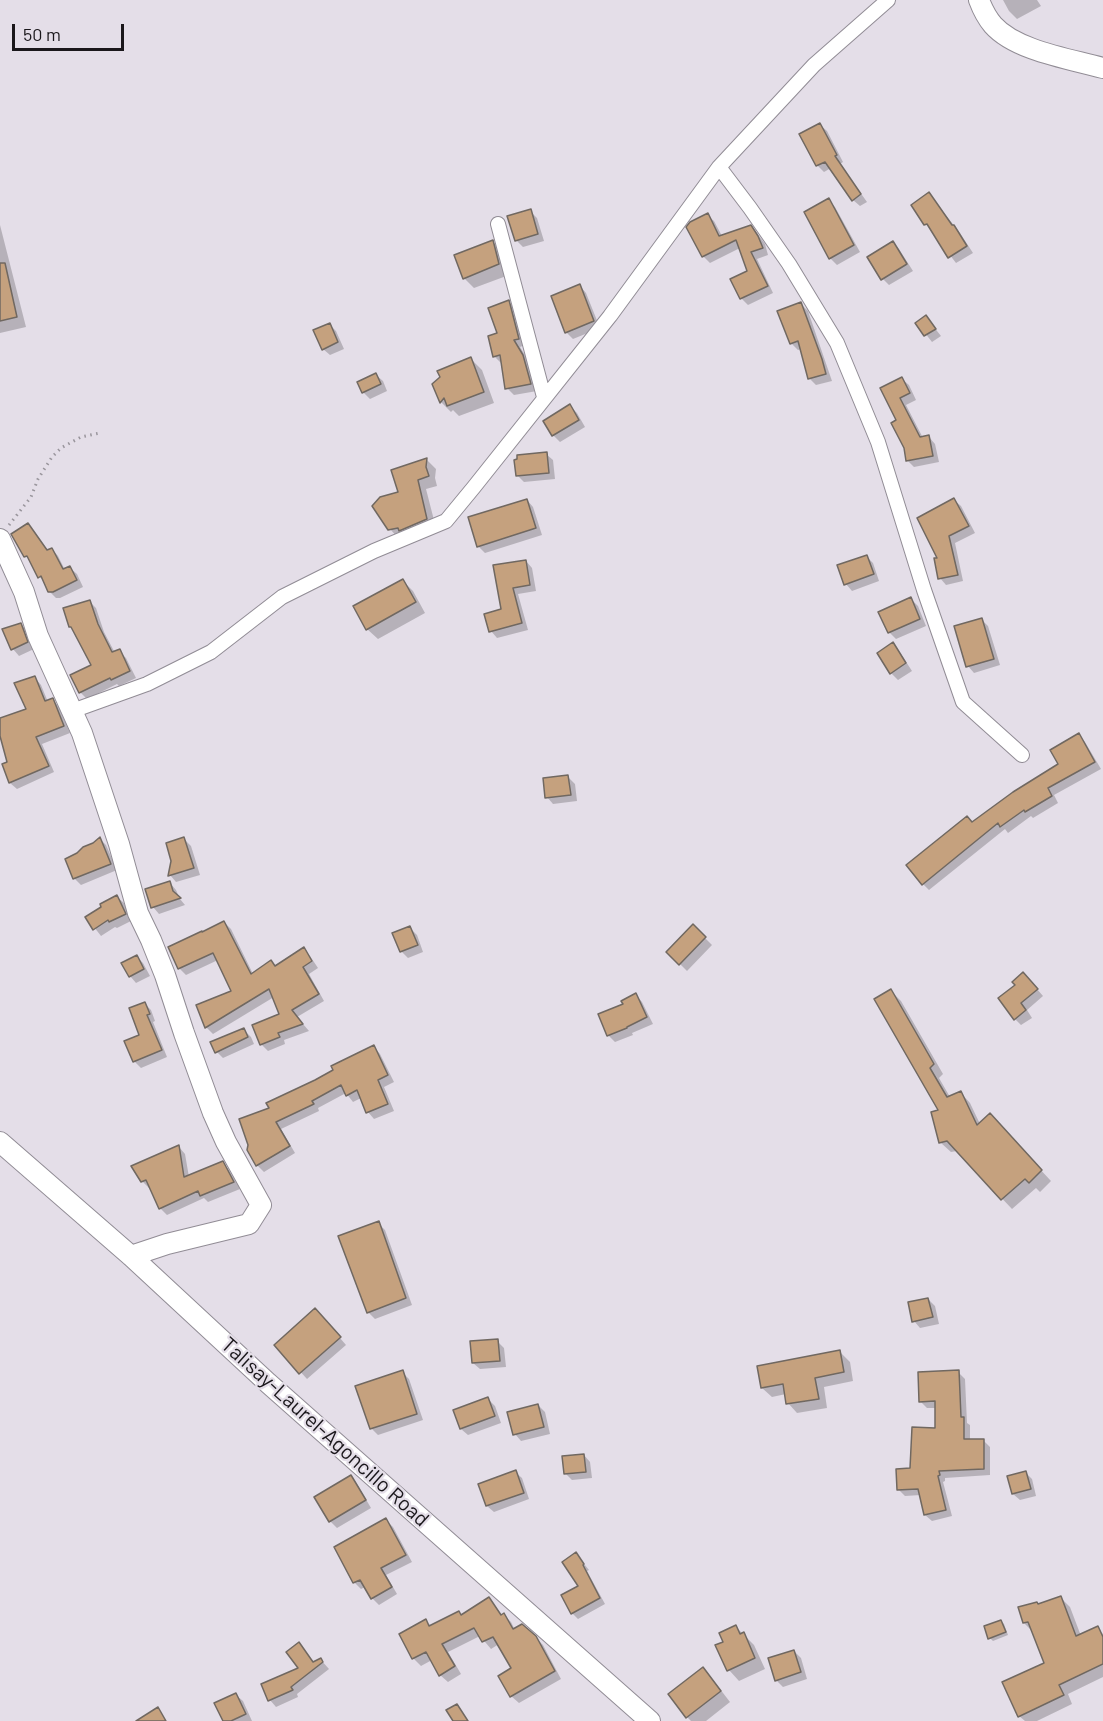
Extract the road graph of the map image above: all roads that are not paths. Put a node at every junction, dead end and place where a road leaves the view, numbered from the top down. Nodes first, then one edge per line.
1 (888, 0) edge
2 (979, 0) edge
3 (1103, 68) edge
4 (719, 167) junction
5 (498, 224) dead end
6 (544, 397) junction
7 (3, 533) edge
8 (72, 711) junction
9 (1022, 755) dead end
10 (0, 1142) edge
11 (131, 1256) junction
12 (650, 1721) edge

1 - 4 street
2 - 3 main road
4 - 6 street
4 - 9 street
5 - 6 street
6 - 8 street
7 - 8 main road
8 - 11 main road
10 - 11 main road, Talisay-Laurel-Agoncillo Road
11 - 12 main road, Talisay-Laurel-Agoncillo Road

